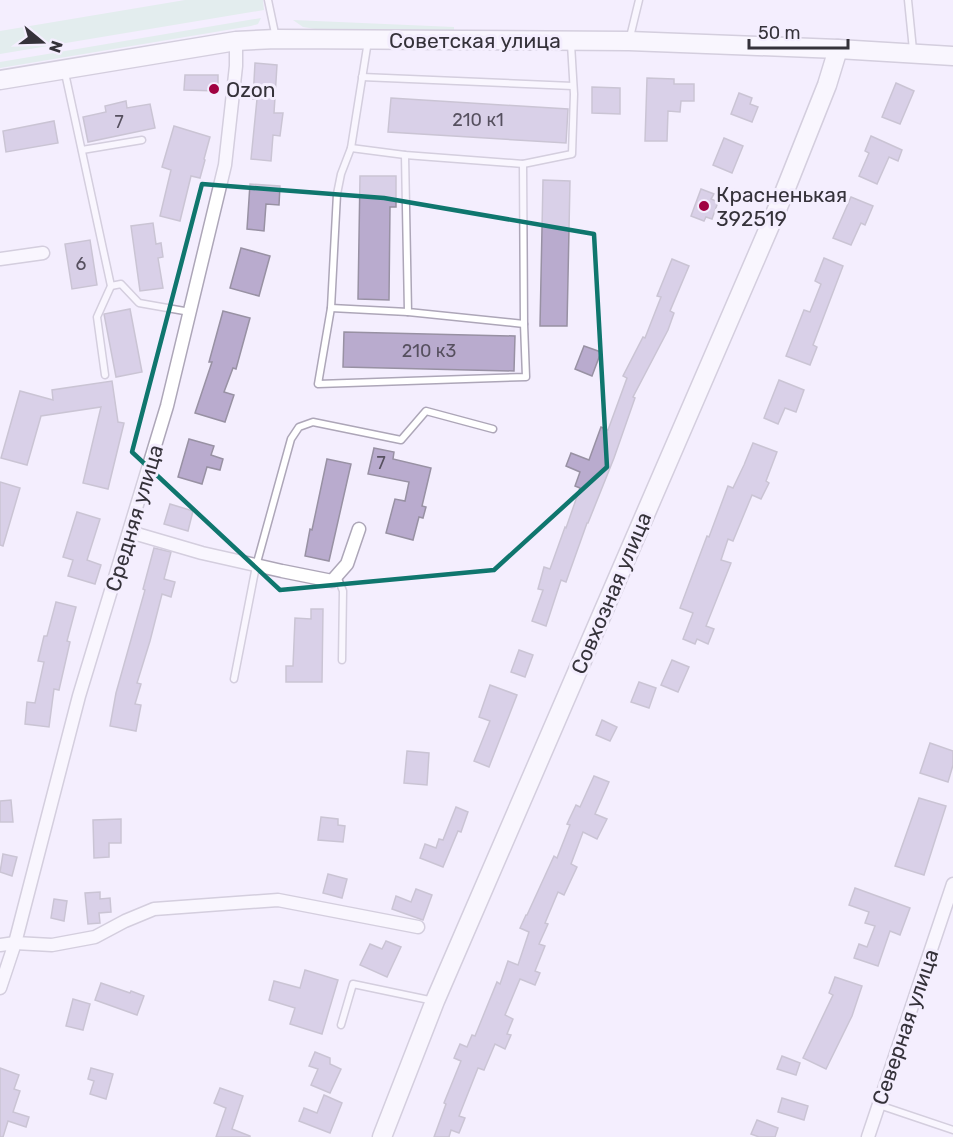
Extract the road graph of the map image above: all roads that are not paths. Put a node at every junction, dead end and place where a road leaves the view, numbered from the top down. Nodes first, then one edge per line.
1 (268, 0) edge
2 (639, 0) edge
3 (908, 0) edge
4 (276, 39) junction
5 (368, 39) junction
6 (236, 41) junction
7 (571, 41) junction
8 (629, 41) junction
9 (838, 49) junction
10 (913, 54) junction
11 (953, 56) edge
12 (64, 69) junction
13 (362, 77) junction
14 (0, 80) edge
15 (573, 86) junction
16 (142, 140) dead end
17 (351, 148) junction
18 (82, 150) junction
19 (405, 155) junction
20 (523, 164) junction
21 (43, 254) dead end
22 (0, 259) edge
23 (111, 286) junction
24 (331, 308) junction
25 (190, 312) junction
26 (408, 312) junction
27 (524, 324) junction
28 (105, 375) dead end
29 (493, 429) dead end
30 (359, 529) dead end
31 (130, 532) junction
32 (256, 566) junction
33 (337, 576) junction
34 (342, 660) dead end
35 (234, 679) dead end
36 (953, 884) edge
37 (418, 927) dead end
38 (15, 943) junction
39 (0, 945) edge
40 (0, 988) edge
41 (435, 1001) junction
42 (341, 1025) dead end
43 (879, 1105) junction
44 (953, 1130) edge
45 (382, 1137) edge
46 (868, 1137) edge

1 - 4 lane
2 - 8 lane
3 - 10 lane
4 - 5 street, Советская улица
4 - 6 street, Советская улица
5 - 7 street, Советская улица
5 - 13 lane
6 - 12 street, Советская улица
6 - 25 street, Средняя улица
7 - 8 street, Советская улица
7 - 15 lane
8 - 9 street, Советская улица
9 - 10 street, Советская улица
9 - 41 street, Совхозная улица
10 - 11 street, Советская улица
12 - 14 street, Советская улица
12 - 18 lane
13 - 15 lane
13 - 17 lane
15 - 20 lane
16 - 18 lane
17 - 19 lane
17 - 24 lane
18 - 23 lane
19 - 20 lane
19 - 26 lane
20 - 27 lane
21 - 22 street
23 - 25 lane
23 - 28 lane
24 - 26 lane
24 - 27 lane
25 - 31 street, Средняя улица
26 - 27 lane
29 - 32 lane
30 - 33 street
31 - 32 street
31 - 38 street, Средняя улица
32 - 33 street
32 - 35 lane
33 - 34 lane
36 - 43 street, Северная улица
37 - 38 street
38 - 39 street
38 - 40 street, Средняя улица
41 - 42 lane
41 - 45 street, Совхозная улица
43 - 44 lane
43 - 46 street, Северная улица

